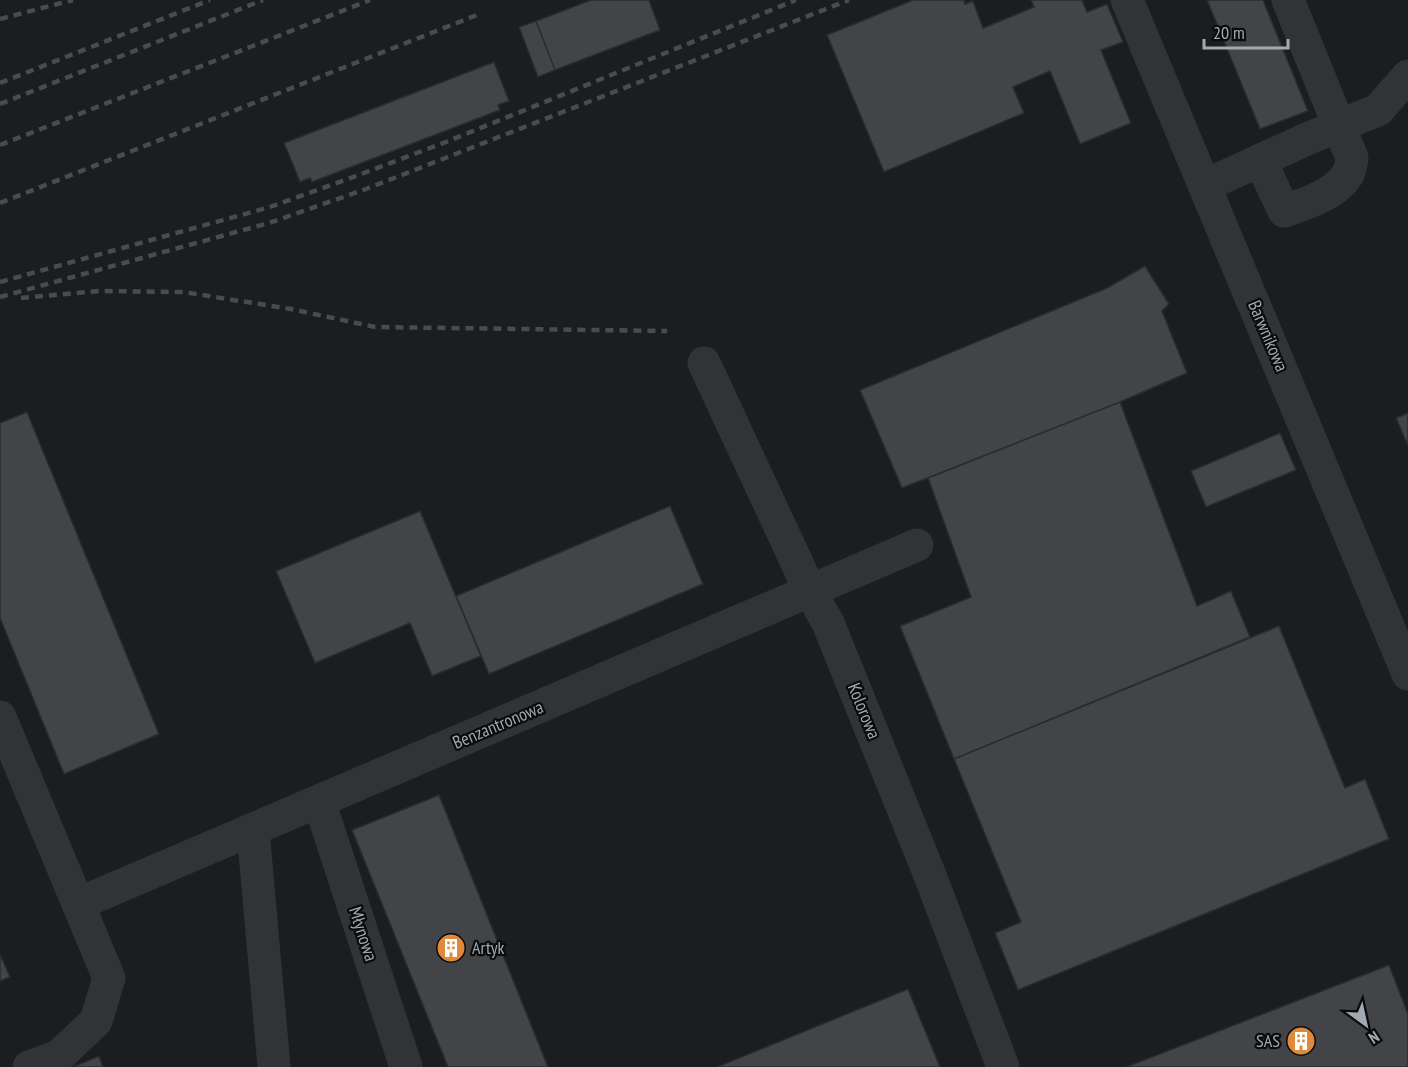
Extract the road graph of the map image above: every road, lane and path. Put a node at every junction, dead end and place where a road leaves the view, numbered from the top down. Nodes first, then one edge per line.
1 (1127, 0) edge
2 (1288, 0) edge
3 (1408, 76) edge
4 (1408, 98) edge
5 (1378, 110) junction
6 (1340, 126) junction
7 (1260, 160) junction
8 (1206, 185) junction
9 (704, 363) dead end
10 (917, 545) dead end
11 (810, 591) junction
12 (1408, 674) edge
13 (0, 717) edge
14 (319, 801) junction
15 (253, 830) junction
16 (78, 904) junction
17 (29, 1067) edge
18 (274, 1067) edge
19 (406, 1067) edge
20 (1003, 1067) edge

1 - 8 street, Barwnikowa
2 - 6 street
3 - 5 street
4 - 5 street
5 - 6 street
6 - 7 street
6 - 7 street
7 - 8 street
8 - 12 street, Barwnikowa
9 - 11 street, Kolorowa
10 - 11 street, Benzantronowa
11 - 14 street, Benzantronowa
11 - 20 street, Kolorowa
13 - 16 street
14 - 15 street, Benzantronowa
14 - 19 street, Młynowa
15 - 16 street, Benzantronowa
15 - 18 street
16 - 17 street

